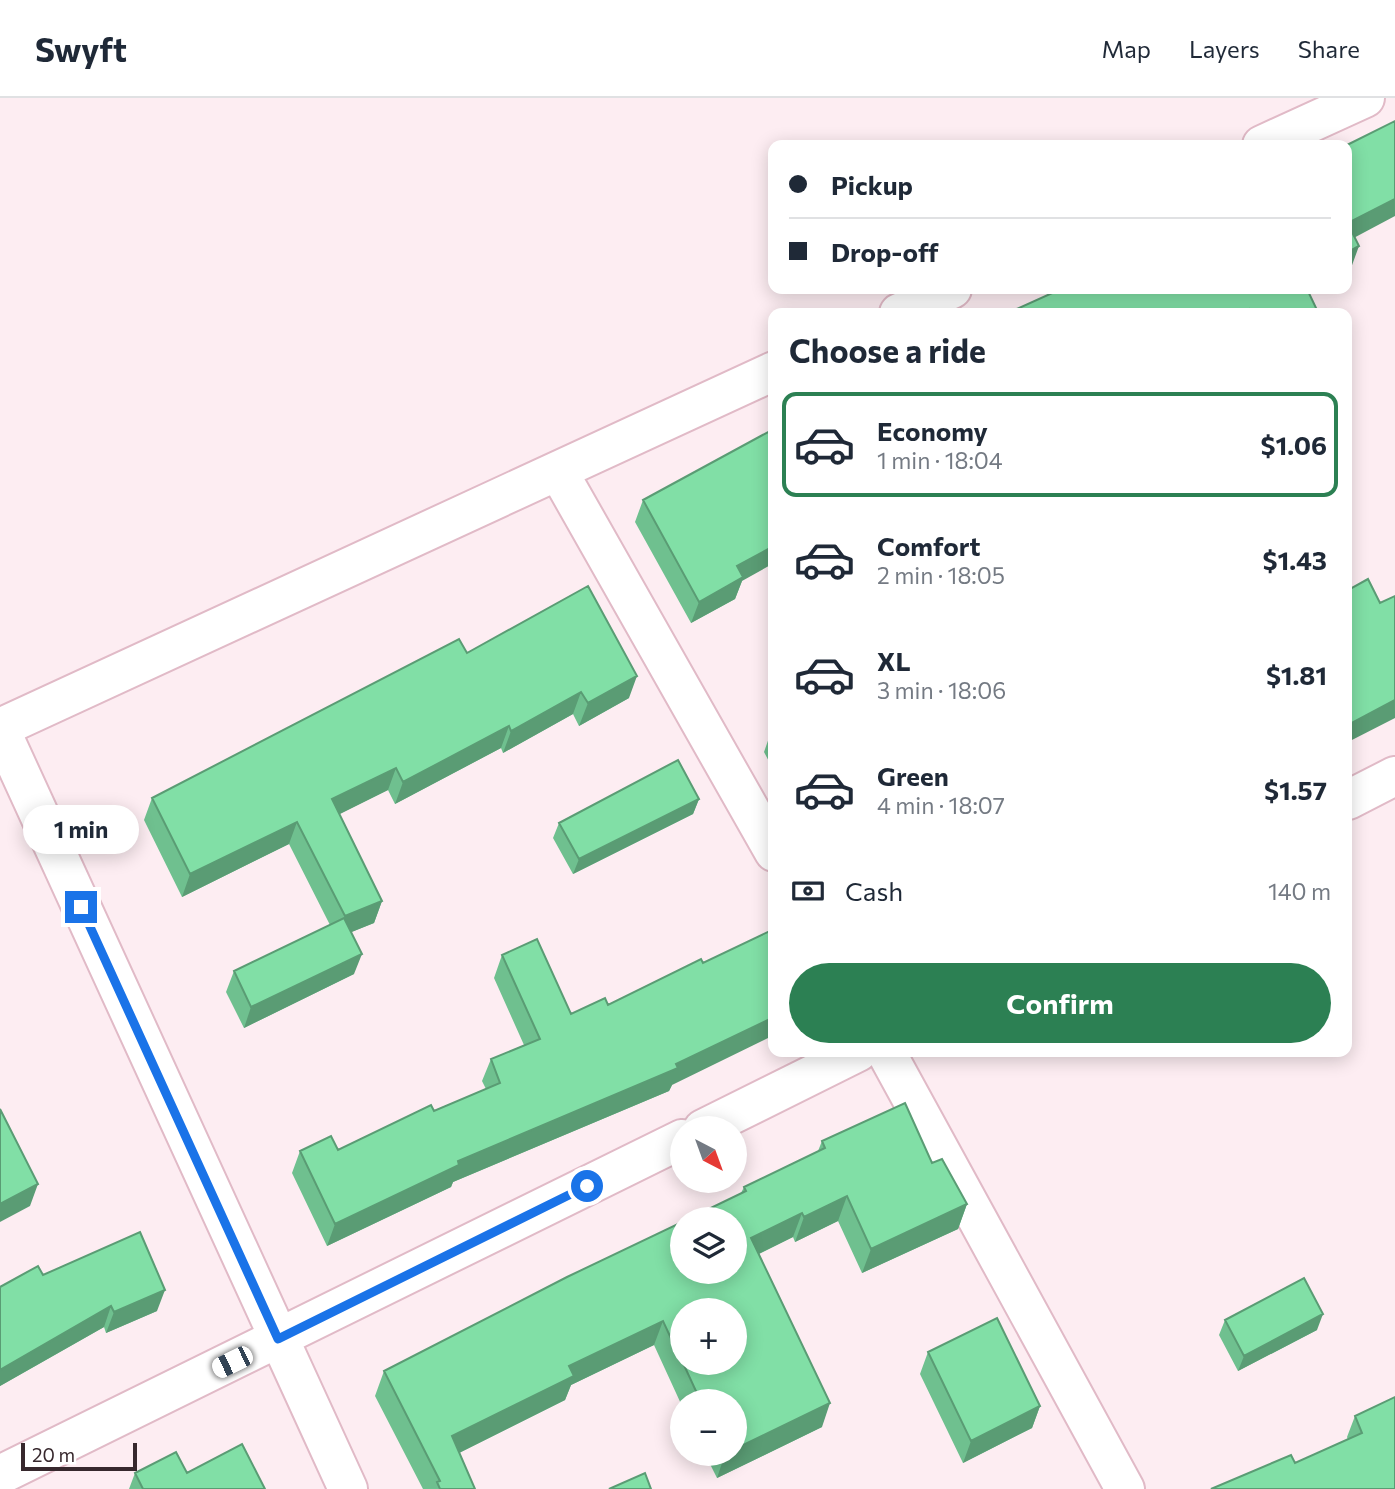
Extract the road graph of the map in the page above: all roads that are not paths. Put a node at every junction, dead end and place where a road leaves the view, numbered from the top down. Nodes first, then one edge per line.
1 (1365, 98) edge
2 (1273, 140) edge
3 (941, 294) edge
4 (910, 308) edge
5 (768, 374) edge
6 (558, 471) junction
7 (0, 728) edge
8 (1395, 776) edge
9 (1352, 798) edge
10 (768, 841) edge
11 (848, 1057) edge
12 (889, 1057) edge
13 (729, 1116) edge
14 (670, 1145) edge
15 (278, 1339) junction
16 (0, 1475) edge
17 (348, 1489) edge
18 (1125, 1489) edge

1 - 2 street
3 - 4 street
5 - 6 street
6 - 7 street
6 - 10 street
7 - 15 street
8 - 9 street
11 - 13 street
12 - 18 street
14 - 15 street
15 - 16 street
15 - 17 street

